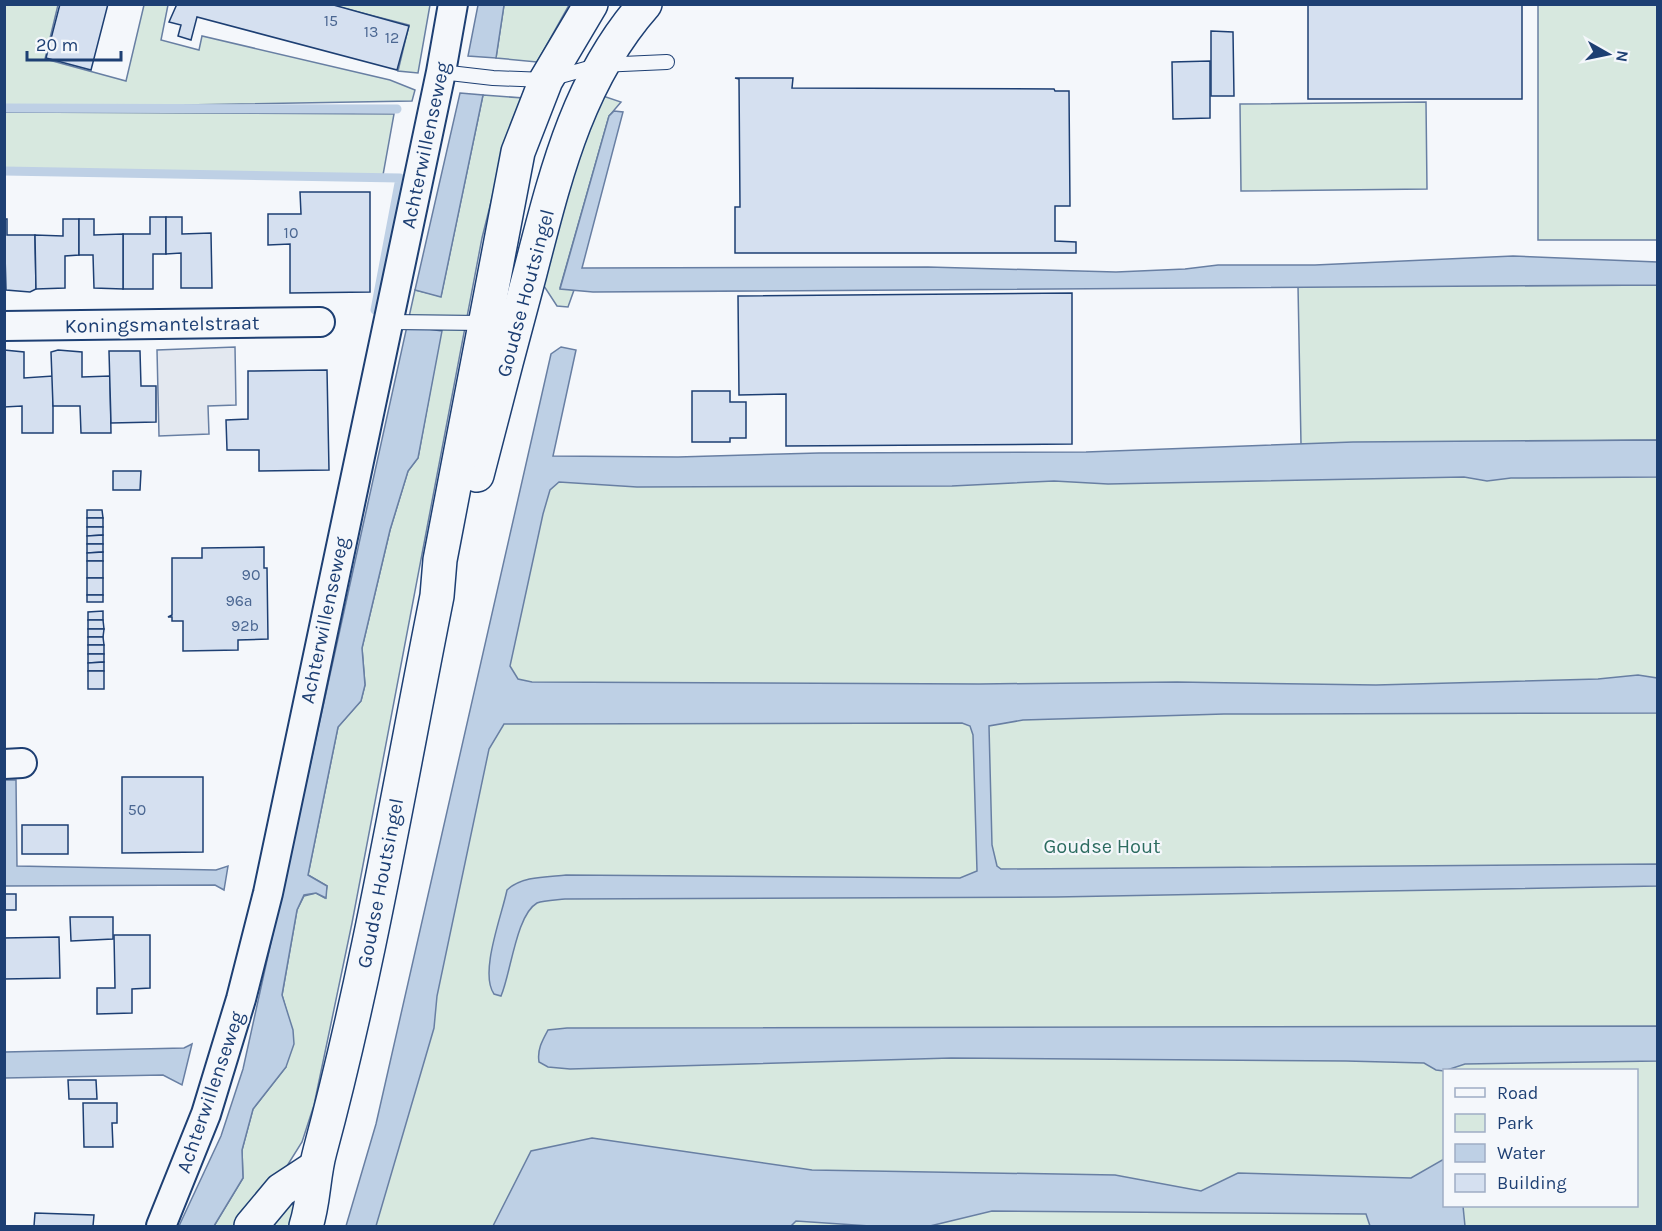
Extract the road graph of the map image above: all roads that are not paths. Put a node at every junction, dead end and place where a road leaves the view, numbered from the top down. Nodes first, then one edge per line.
1 (453, 4) edge
2 (591, 4) edge
3 (645, 4) edge
4 (667, 62) dead end
5 (600, 65) junction
6 (449, 74) junction
7 (546, 80) junction
8 (320, 322) dead end
9 (388, 322) junction
10 (485, 323) junction
11 (4, 326) edge
12 (437, 596) junction
13 (316, 1167) junction
14 (161, 1227) edge
15 (251, 1227) edge
16 (306, 1227) edge

1 - 6 street, Achterwillenseweg
2 - 7 main road, Goudse Houtsingel
3 - 5 main road, Goudse Houtsingel
4 - 5 lane
5 - 7 lane
5 - 12 main road, Goudse Houtsingel
6 - 7 lane
6 - 9 street, Achterwillenseweg
7 - 10 main road, Goudse Houtsingel
8 - 11 street, Koningsmantelstraat
9 - 10 lane
9 - 14 street, Achterwillenseweg
10 - 12 main road, Goudse Houtsingel
12 - 13 main road, Goudse Houtsingel
13 - 15 main road
13 - 16 main road, Goudse Houtsingel

